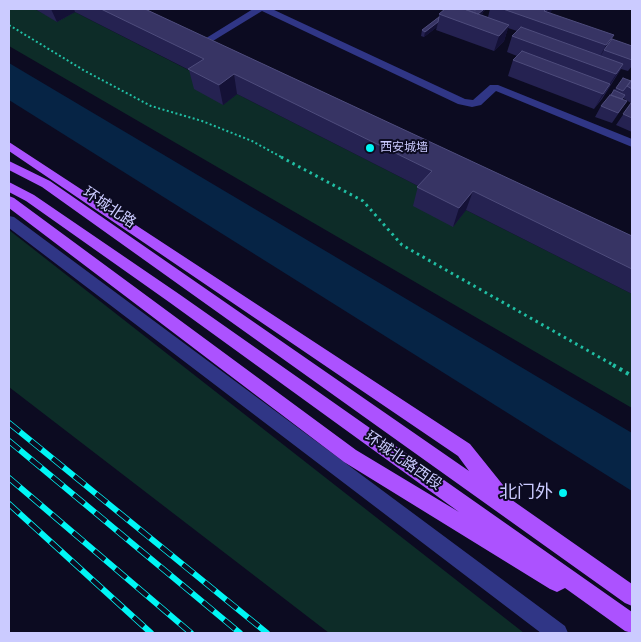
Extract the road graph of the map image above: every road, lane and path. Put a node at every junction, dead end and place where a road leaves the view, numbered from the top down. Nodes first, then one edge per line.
1 (259, 9) edge
2 (265, 9) edge
3 (9, 25) edge
4 (200, 45) edge
5 (632, 143) edge
6 (9, 146) edge
7 (9, 165) edge
8 (9, 186) edge
9 (9, 201) edge
10 (9, 221) edge
11 (189, 283) joint
12 (632, 376) edge
13 (511, 509) junction
14 (632, 596) edge
15 (632, 624) edge
16 (632, 628) edge
17 (558, 633) edge

1 - 4 street
2 - 5 street
3 - 12 path
6 - 13 main road
7 - 11 main road, 环城北路
8 - 15 main road, 环城北路西段
9 - 16 main road
10 - 17 street
11 - 13 main road, 环城北路西段
13 - 14 main road, 环城北路西段

